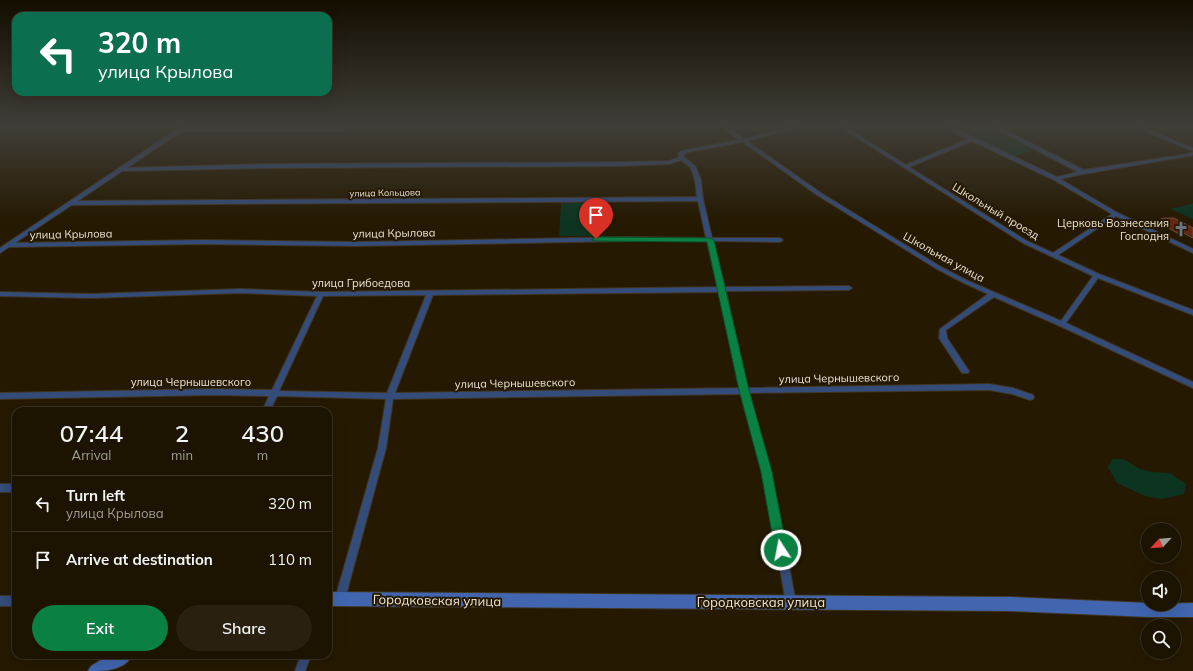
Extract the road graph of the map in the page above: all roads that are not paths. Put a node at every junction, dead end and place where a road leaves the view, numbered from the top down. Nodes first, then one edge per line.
1 (139, 158) edge
2 (681, 158) edge
3 (682, 158) edge
4 (767, 158) edge
5 (891, 158) edge
6 (925, 158) edge
7 (1012, 158) edge
8 (1055, 158) edge
9 (1168, 158) edge
10 (905, 167) junction
11 (122, 169) junction
12 (1083, 172) junction
13 (1056, 179) junction
14 (700, 199) junction
15 (71, 203) junction
16 (1116, 214) junction
17 (710, 240) junction
18 (780, 240) dead end
19 (9, 245) junction
20 (0, 251) edge
21 (1193, 251) edge
22 (1054, 255) junction
23 (1098, 275) junction
24 (849, 288) dead end
25 (722, 290) junction
26 (430, 293) junction
27 (0, 294) edge
28 (321, 294) junction
29 (993, 294) junction
30 (1193, 313) edge
31 (1062, 324) junction
32 (965, 371) dead end
33 (1193, 385) edge
34 (744, 390) junction
35 (274, 393) junction
36 (0, 396) edge
37 (390, 396) junction
38 (1030, 397) dead end
39 (268, 407) edge
40 (0, 488) edge
41 (12, 488) edge
42 (334, 599) edge
43 (0, 601) edge
44 (12, 601) edge
45 (791, 603) junction
46 (1193, 610) edge
47 (117, 659) edge
48 (304, 659) edge
49 (96, 671) edge
50 (300, 671) edge

1 - 11 street
2 - 11 street
3 - 14 street
4 - 29 street, Школьная улица
5 - 10 street, Школьный проезд
6 - 10 street
7 - 13 street
8 - 12 street
9 - 12 street
10 - 22 street, Школьный проезд
11 - 15 street
12 - 13 street
13 - 16 street
14 - 15 street, улица Кольцова
14 - 17 street
15 - 19 street
16 - 21 street
16 - 22 street
17 - 18 street, улица Крылова
17 - 19 street, улица Крылова
17 - 25 street
19 - 20 street
22 - 23 street, Школьный проезд
23 - 30 street, Школьный проезд
23 - 31 street
24 - 25 street, улица Грибоедова
25 - 26 street, улица Грибоедова
25 - 34 street
26 - 28 street, улица Грибоедова
26 - 37 street
27 - 28 street, улица Грибоедова
28 - 35 street
29 - 31 street, Школьная улица
29 - 32 street
31 - 33 street, Школьная улица
34 - 37 street, улица Чернышевского
34 - 38 street, улица Чернышевского
34 - 45 street
35 - 36 street, улица Чернышевского
35 - 37 street, улица Чернышевского
35 - 39 street
37 - 42 street
40 - 41 street
42 - 45 main road, Городковская улица
43 - 44 street
45 - 46 main road, Городковская улица
47 - 49 main road
48 - 50 street

